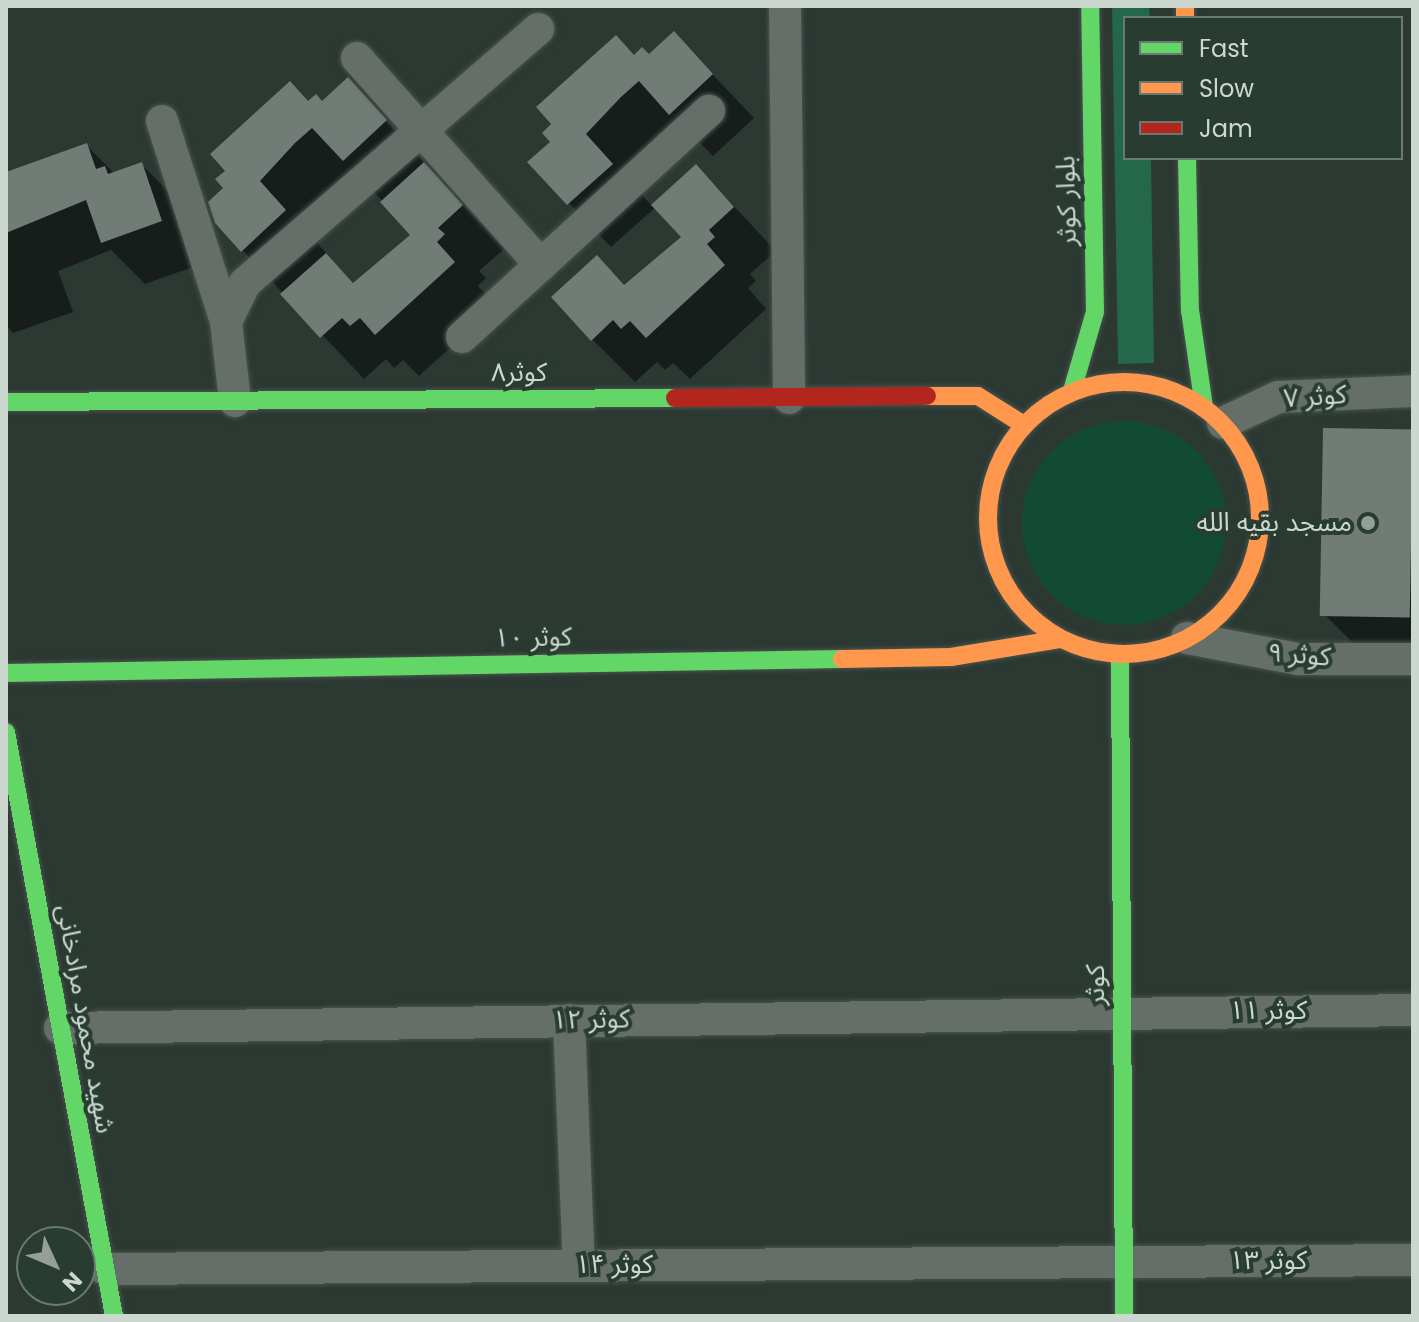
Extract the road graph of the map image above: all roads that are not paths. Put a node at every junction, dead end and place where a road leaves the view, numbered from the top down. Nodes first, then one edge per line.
1 (785, 6) edge
2 (1090, 6) edge
3 (538, 29) dead end
4 (357, 58) dead end
5 (709, 111) dead end
6 (162, 121) dead end
7 (422, 129) junction
8 (1187, 160) edge
9 (541, 265) junction
10 (226, 322) junction
11 (462, 337) dead end
12 (1072, 391) junction
13 (1413, 391) edge
14 (789, 398) junction
15 (235, 401) junction
16 (6, 402) edge
17 (1214, 415) junction
18 (1024, 425) junction
19 (1187, 638) junction
20 (1060, 639) junction
21 (1120, 654) junction
22 (1413, 659) edge
23 (6, 673) edge
24 (6, 732) edge
25 (1413, 1010) edge
26 (1122, 1012) junction
27 (569, 1020) junction
28 (60, 1028) junction
29 (1413, 1260) edge
30 (1123, 1262) junction
31 (579, 1265) junction
32 (105, 1269) junction
33 (114, 1316) edge
34 (1124, 1316) edge

1 - 14 street
2 - 12 street, بلوار کوثر
3 - 7 street
4 - 7 street
5 - 9 street
6 - 10 street
7 - 9 street
7 - 10 street
8 - 17 street
9 - 11 street
10 - 15 street
12 - 17 street
12 - 18 street
13 - 17 street, کوثر ۷
14 - 15 street, کوثر۸
14 - 18 street, کوثر۸
15 - 16 street, کوثر۸
17 - 19 street
18 - 20 street
19 - 21 street
19 - 22 street, کوثر ۹
20 - 21 street
20 - 23 street, کوثر ۱۰
21 - 26 street, کوثر
24 - 28 street, شهید محمود مرادخانی
25 - 26 street, کوثر ۱۱
26 - 27 street, کوثر ۱۲
26 - 30 street, کوثر
27 - 28 street, کوثر ۱۲
27 - 31 street
28 - 32 street, شهید محمود مرادخانی
29 - 30 street, کوثر ۱۳
30 - 31 street, کوثر ۱۴
30 - 34 street, کوثر
31 - 32 street, کوثر ۱۴
32 - 33 street, شهید محمود مرادخانی

